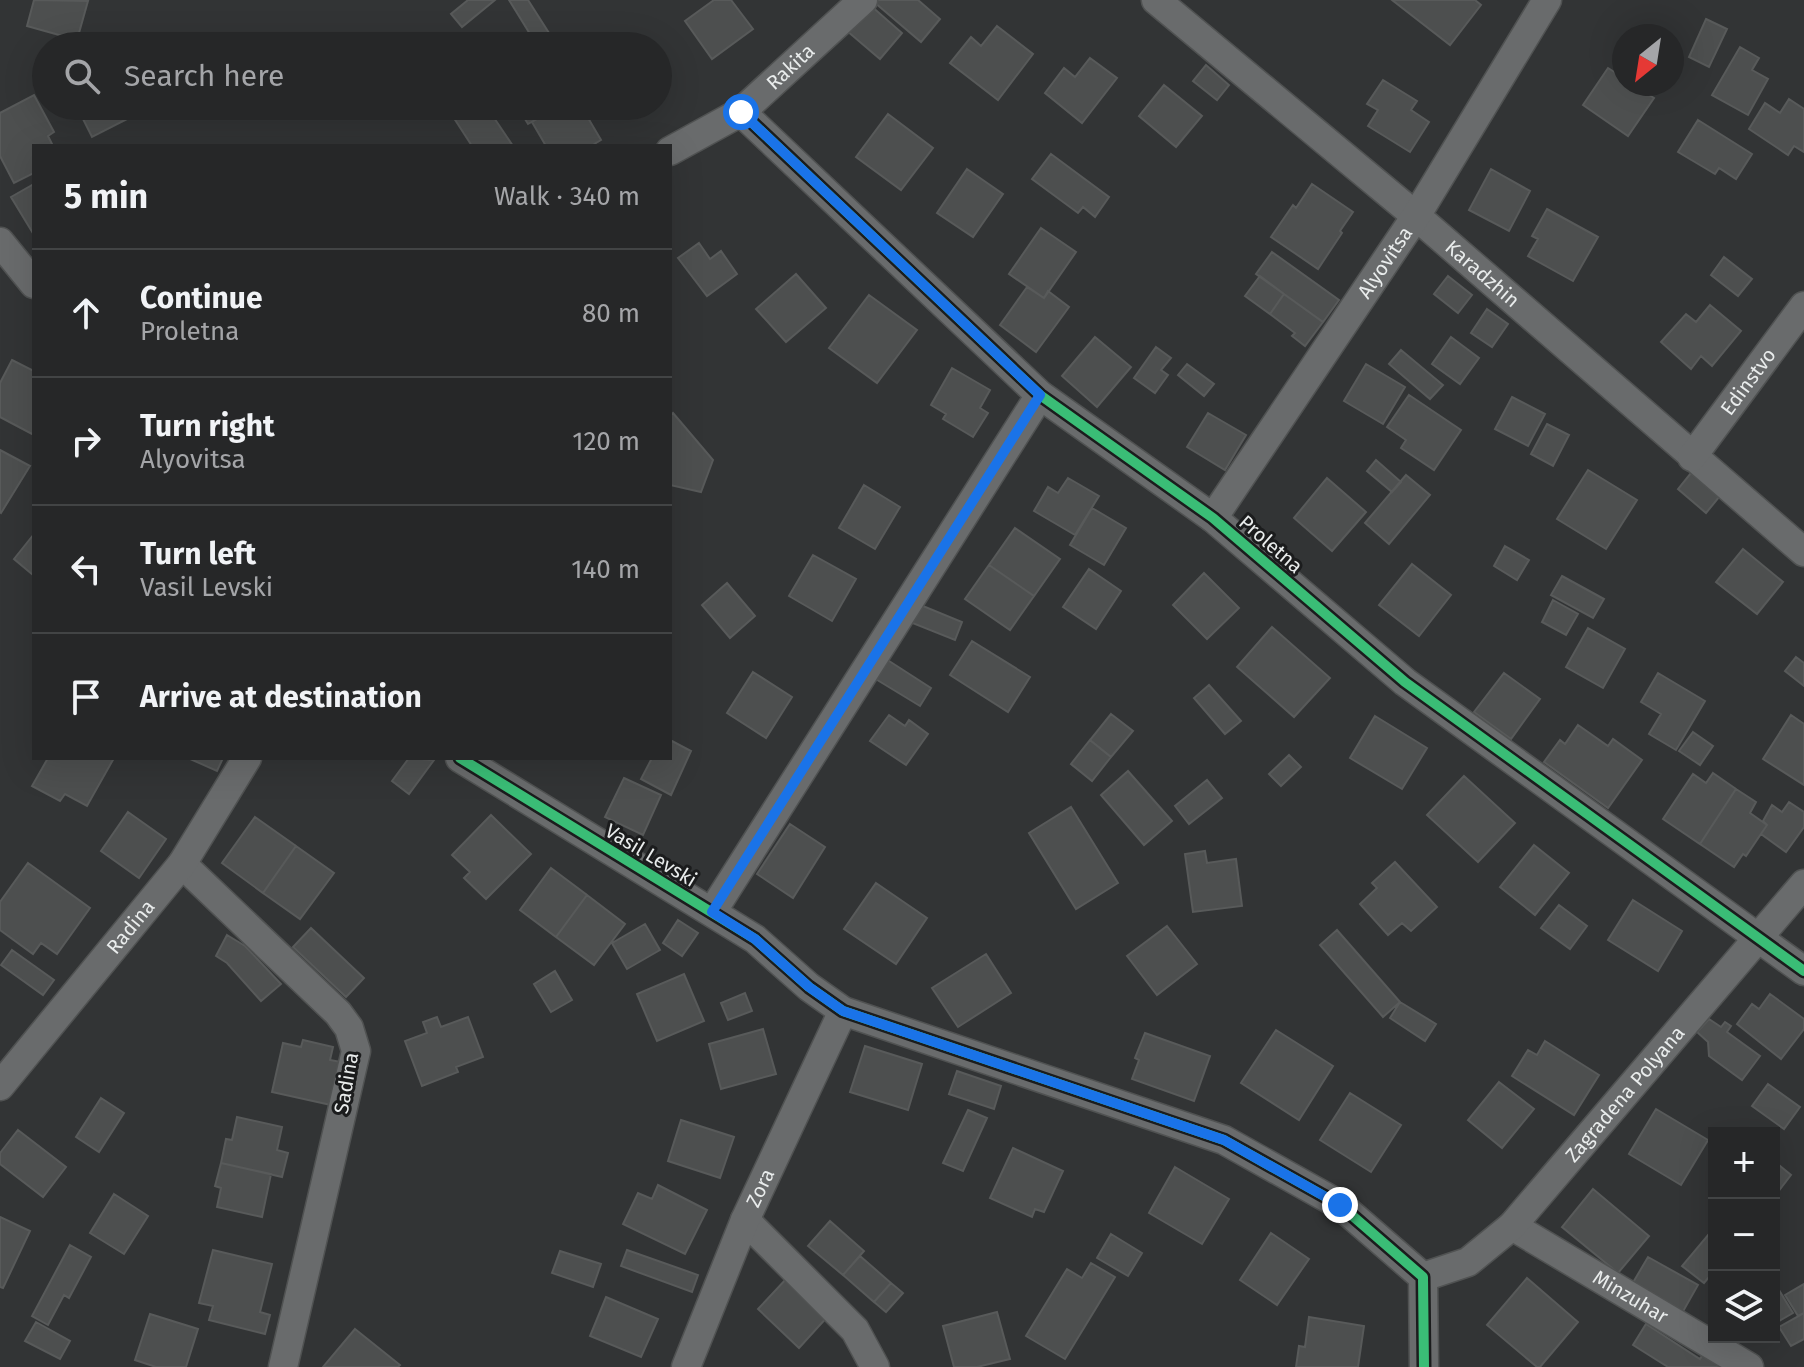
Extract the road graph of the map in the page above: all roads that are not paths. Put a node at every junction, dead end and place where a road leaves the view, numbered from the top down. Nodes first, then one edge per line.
1 (863, 0) edge
2 (1156, 0) edge
3 (1547, 0) edge
4 (741, 112) junction
5 (672, 150) edge
6 (1416, 216) junction
7 (0, 242) edge
8 (32, 282) edge
9 (1804, 306) edge
10 (1040, 395) junction
11 (1692, 457) junction
12 (1213, 518) junction
13 (1804, 552) edge
14 (246, 760) edge
15 (463, 760) edge
16 (182, 864) junction
17 (1804, 884) edge
18 (712, 912) junction
19 (1758, 937) junction
20 (1804, 971) edge
21 (843, 1011) junction
22 (0, 1086) edge
23 (745, 1220) junction
24 (1512, 1226) junction
25 (1423, 1277) junction
26 (283, 1367) edge
27 (686, 1367) edge
28 (875, 1367) edge
29 (1424, 1367) edge
30 (1749, 1367) edge

1 - 4 street, Rakita
2 - 6 street, Karadzhin
3 - 6 street, Alyovitsa
4 - 5 street, Rakita
4 - 10 street, Proletna
6 - 11 street, Karadzhin
6 - 12 street, Alyovitsa
7 - 8 street
9 - 11 street, Edinstvo
10 - 12 street, Proletna
10 - 18 street
11 - 13 street, Karadzhin
12 - 19 street, Proletna
14 - 16 street, Radina
15 - 18 street, Vasil Levski
16 - 22 street, Radina
16 - 26 street, Sadina
17 - 19 street, Zagradena Polyana
18 - 21 street, Vasil Levski
19 - 20 street, Proletna
19 - 24 street, Zagradena Polyana
21 - 23 street, Zora
21 - 25 street, Vasil Levski
23 - 27 street, Zora
23 - 28 street
24 - 25 street, Zagradena Polyana
24 - 30 street, Minzuhar
25 - 29 street

